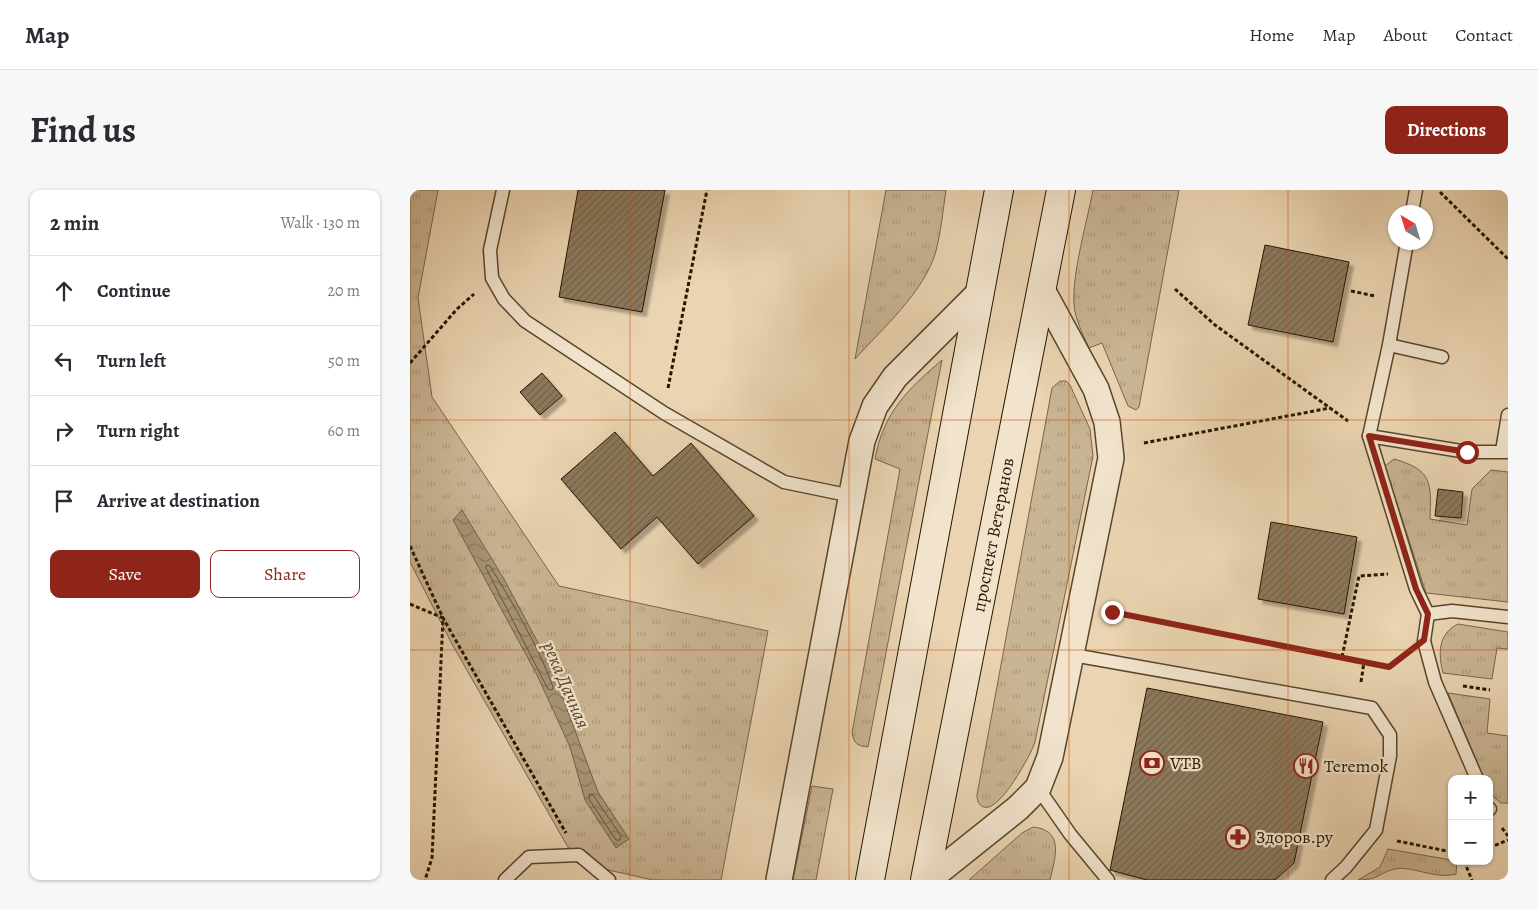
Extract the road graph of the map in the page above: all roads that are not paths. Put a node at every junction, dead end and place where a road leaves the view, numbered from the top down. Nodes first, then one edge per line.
1 (503, 190) edge
2 (999, 190) edge
3 (1060, 190) edge
4 (1416, 190) edge
5 (1413, 205) edge
6 (1406, 250) edge
7 (1042, 288) junction
8 (980, 292) junction
9 (1389, 345) junction
10 (1442, 357) dead end
11 (1508, 415) edge
12 (1369, 436) junction
13 (1505, 452) edge
14 (852, 496) junction
15 (1428, 614) junction
16 (1508, 617) edge
17 (1073, 655) junction
18 (1475, 775) edge
19 (1038, 788) junction
20 (505, 880) edge
21 (609, 880) edge
22 (779, 880) edge
23 (870, 880) edge
24 (926, 880) edge
25 (1108, 880) edge
26 (1332, 880) edge

1 - 14 lane
2 - 8 main road
3 - 7 main road, проспект Ветеранов
4 - 5 lane
6 - 9 lane
7 - 17 street
7 - 24 main road, проспект Ветеранов
8 - 14 street
8 - 23 main road
9 - 10 lane
9 - 12 lane
11 - 13 lane
12 - 13 lane
12 - 15 lane
14 - 22 street
15 - 16 lane
15 - 18 lane
17 - 19 street
17 - 26 lane
19 - 24 street
19 - 25 lane
20 - 21 lane

